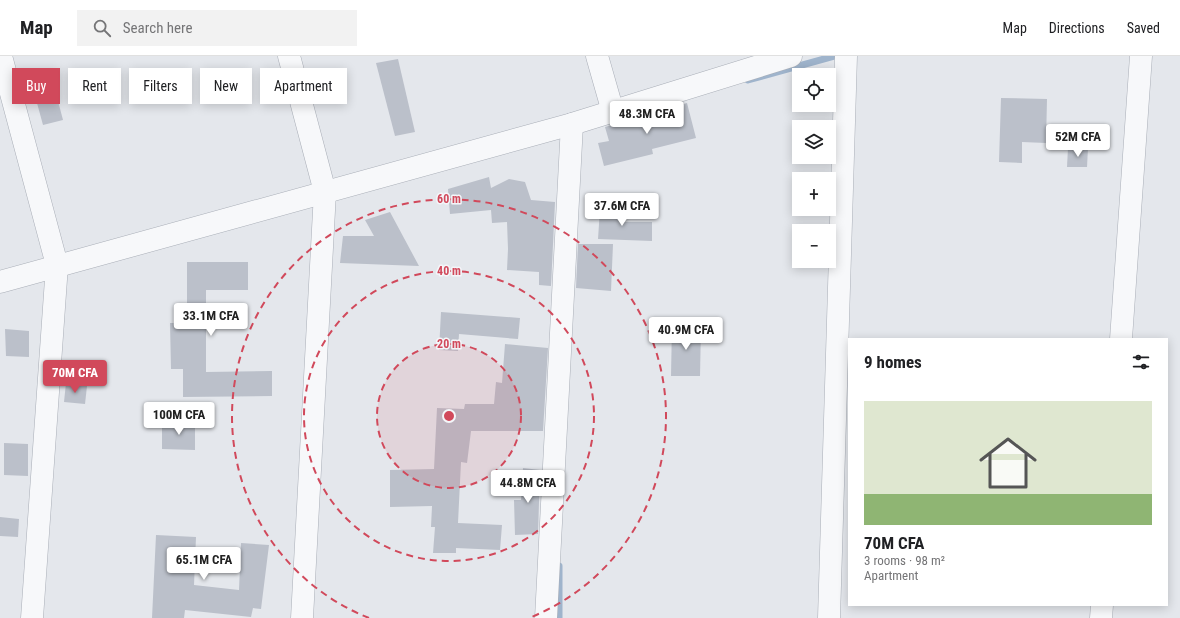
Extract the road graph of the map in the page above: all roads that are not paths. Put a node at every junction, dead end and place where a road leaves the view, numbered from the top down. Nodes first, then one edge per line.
1 (2, 56) edge
2 (289, 56) edge
3 (597, 56) edge
4 (791, 56) edge
5 (846, 56) edge
6 (1141, 56) edge
7 (613, 112) junction
8 (572, 124) junction
9 (325, 192) junction
10 (57, 265) junction
11 (0, 282) edge
12 (1121, 338) edge
13 (1102, 606) edge
14 (32, 618) edge
15 (302, 618) edge
16 (546, 618) edge
17 (829, 618) edge
18 (1101, 618) edge

1 - 10 street
2 - 9 street
3 - 7 street
4 - 7 street
5 - 17 street
6 - 12 street
7 - 8 street
8 - 9 street
8 - 16 street
9 - 10 street
9 - 15 street
10 - 11 street
10 - 14 street
13 - 18 street

